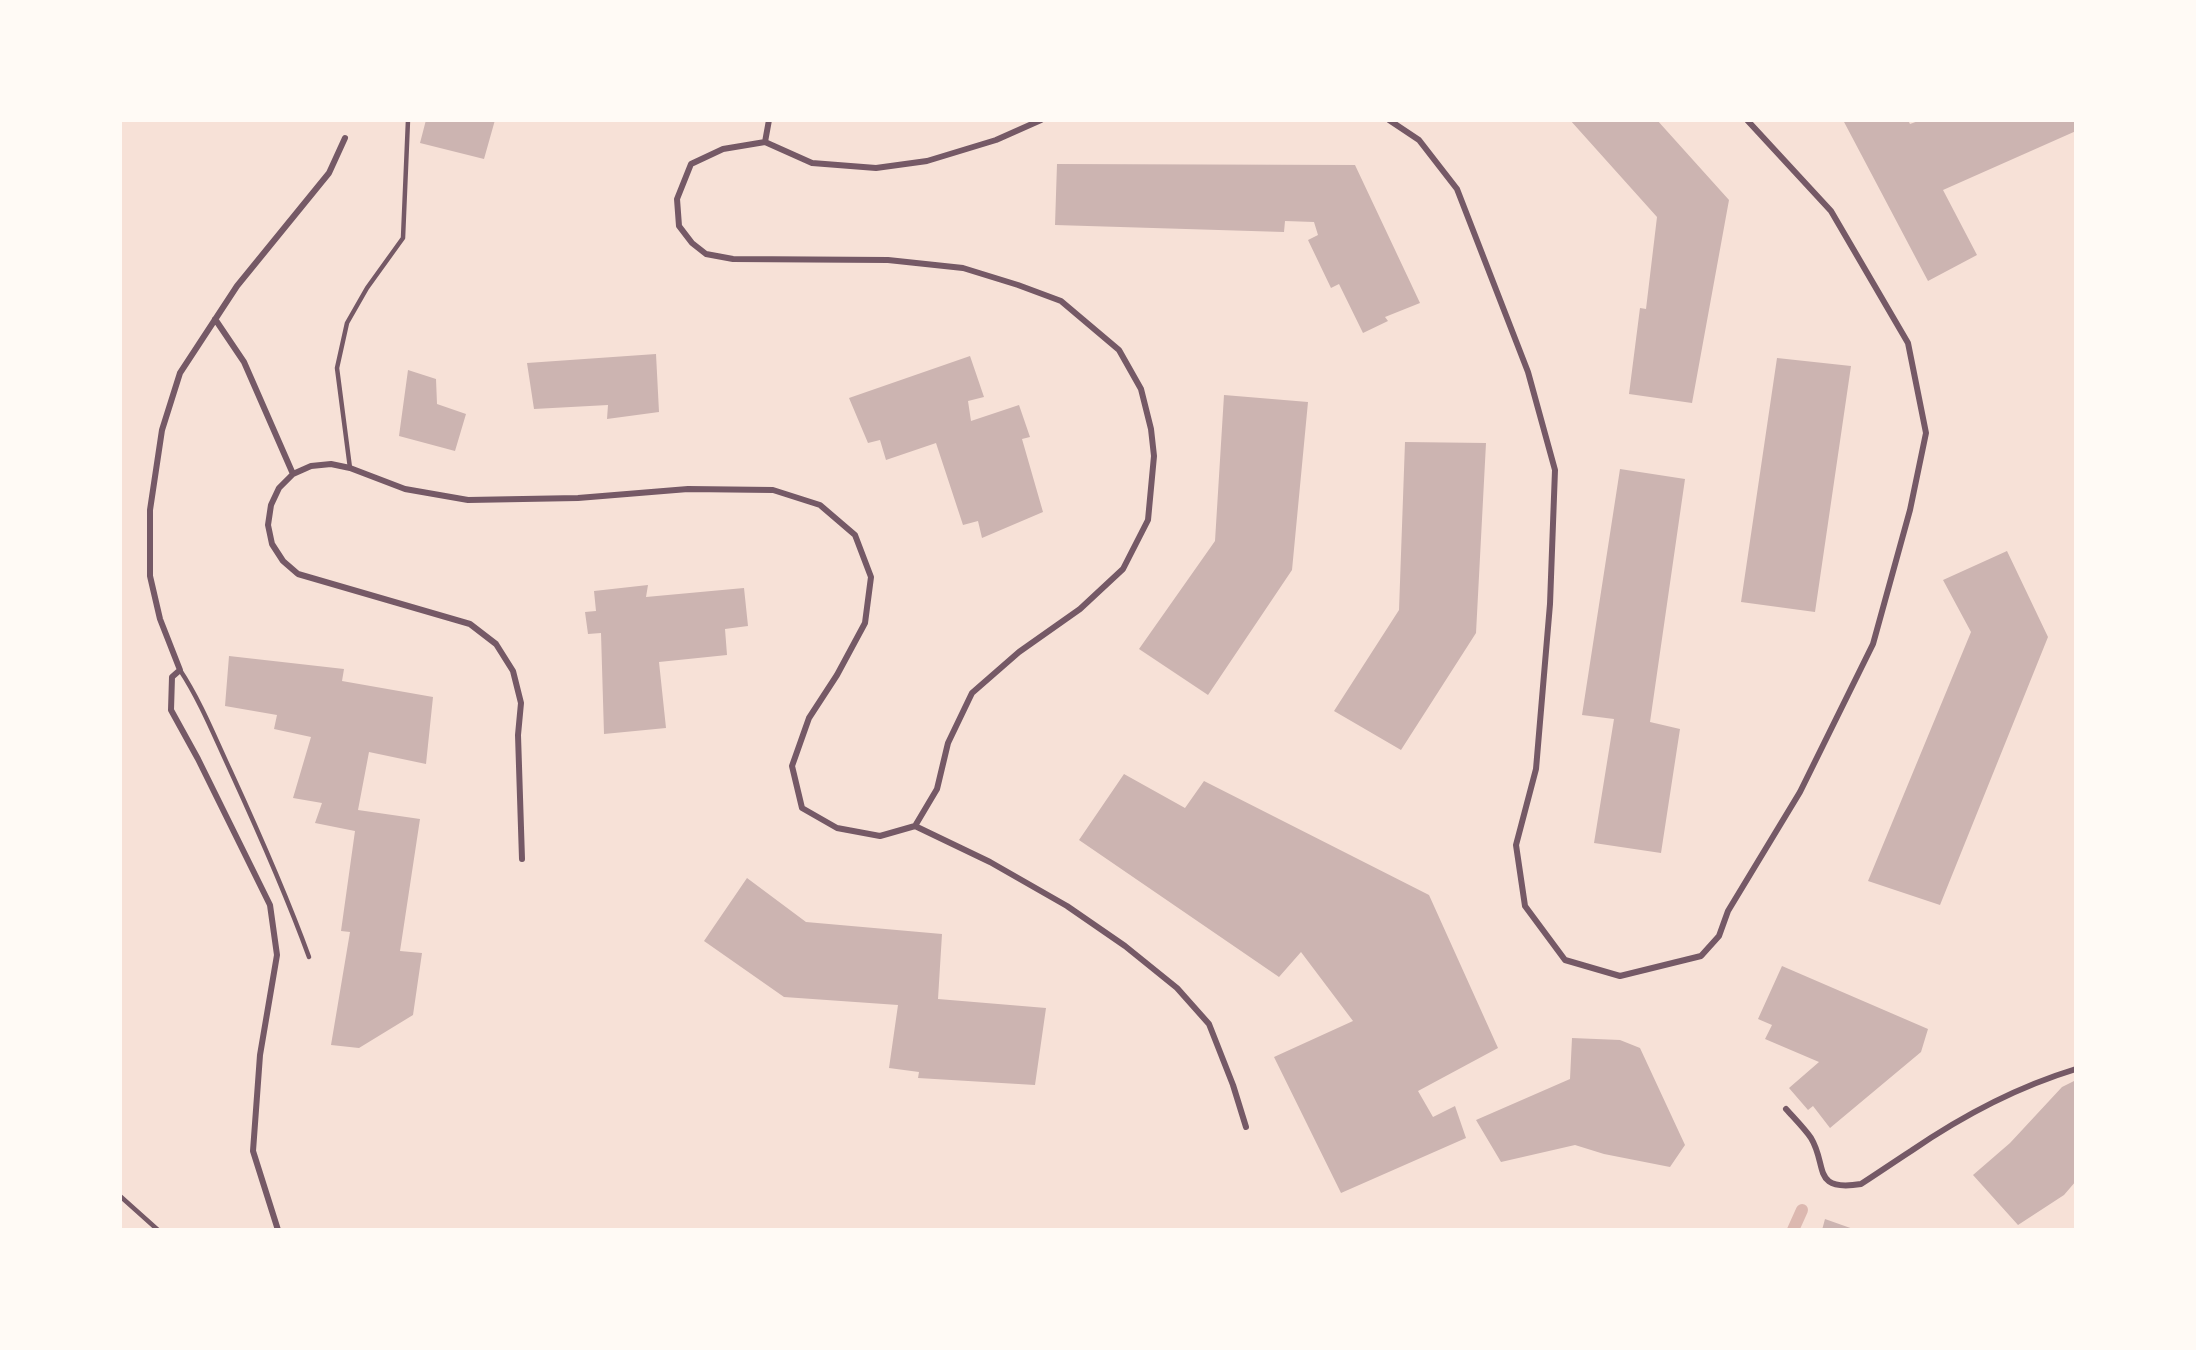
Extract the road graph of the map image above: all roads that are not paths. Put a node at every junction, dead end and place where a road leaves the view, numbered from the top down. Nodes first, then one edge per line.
1 (408, 120) edge
2 (769, 120) edge
3 (1041, 120) edge
4 (1389, 120) edge
5 (1747, 120) edge
6 (345, 138) dead end
7 (765, 142) junction
8 (215, 319) junction
9 (350, 468) junction
10 (293, 474) junction
11 (180, 670) junction
12 (915, 826) junction
13 (522, 859) dead end
14 (309, 957) dead end
15 (2076, 1069) edge
16 (1786, 1109) dead end
17 (1246, 1127) dead end
18 (120, 1196) edge
19 (158, 1230) edge
20 (278, 1230) edge

1 - 9 lane
2 - 7 street
3 - 7 street
4 - 5 street
6 - 8 street
7 - 12 street
8 - 10 street
8 - 11 street
9 - 10 street
9 - 12 street
10 - 13 street
11 - 14 lane
11 - 20 street
12 - 17 street
15 - 16 street
18 - 19 lane

